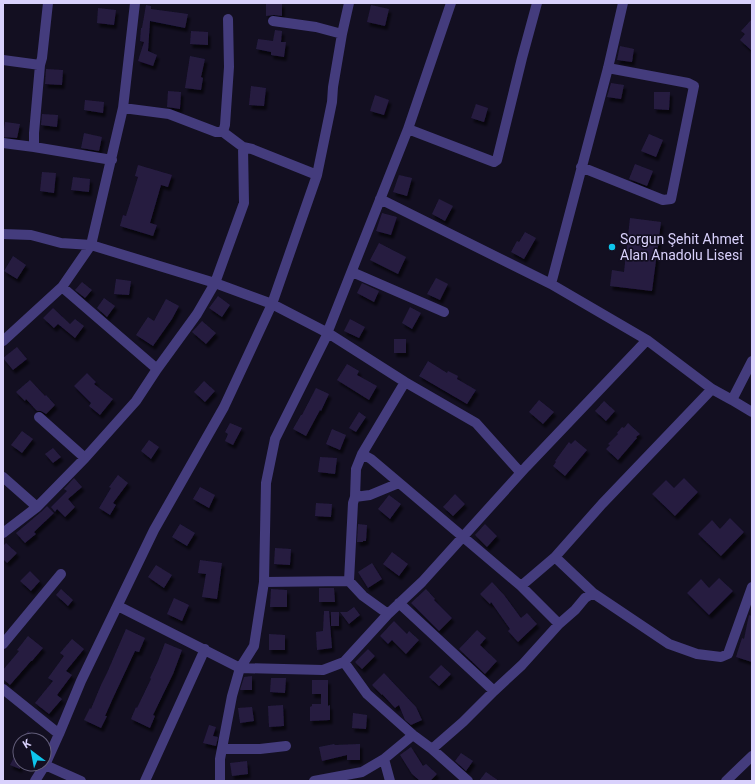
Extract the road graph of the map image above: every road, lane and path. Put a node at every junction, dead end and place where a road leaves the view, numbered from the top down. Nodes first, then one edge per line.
1 (48, 3) edge
2 (135, 3) edge
3 (349, 3) edge
4 (451, 3) edge
5 (537, 3) edge
6 (623, 3) edge
7 (228, 19) dead end
8 (273, 21) dead end
9 (342, 34) junction
10 (3, 60) edge
11 (40, 65) junction
12 (608, 68) junction
13 (124, 108) junction
14 (408, 129) junction
15 (222, 132) junction
16 (3, 143) edge
17 (34, 147) junction
18 (243, 147) junction
19 (112, 160) junction
20 (581, 167) junction
21 (317, 175) junction
22 (380, 199) junction
23 (3, 234) edge
24 (92, 245) junction
25 (352, 272) junction
26 (215, 283) junction
27 (551, 284) junction
28 (62, 287) junction
29 (272, 304) junction
30 (444, 312) dead end
31 (328, 333) junction
32 (647, 340) junction
33 (3, 341) edge
34 (752, 361) edge
35 (157, 369) junction
36 (405, 382) junction
37 (712, 389) junction
38 (732, 400) junction
39 (752, 412) edge
40 (39, 417) dead end
41 (362, 454) junction
42 (85, 458) junction
43 (520, 472) junction
44 (3, 477) edge
45 (399, 483) junction
46 (355, 497) junction
47 (37, 507) junction
48 (3, 533) edge
49 (463, 536) junction
50 (555, 557) junction
51 (61, 574) dead end
52 (349, 581) junction
53 (264, 582) junction
54 (521, 586) junction
55 (752, 587) edge
56 (593, 593) junction
57 (399, 604) junction
58 (118, 606) junction
59 (388, 614) junction
60 (559, 624) junction
61 (3, 644) edge
62 (205, 649) junction
63 (344, 662) junction
64 (240, 668) junction
65 (3, 690) edge
66 (494, 691) junction
67 (59, 734) junction
68 (413, 735) junction
69 (286, 746) dead end
70 (52, 749) edge
71 (432, 749) junction
72 (222, 750) junction
73 (752, 756) edge
74 (384, 759) junction
75 (52, 767) edge
76 (40, 772) edge
77 (35, 781) edge
78 (81, 781) edge
79 (145, 781) edge
80 (220, 781) edge
81 (314, 781) edge
82 (390, 781) edge
83 (468, 781) edge
84 (726, 781) edge

1 - 11 street
2 - 13 street
3 - 9 street
4 - 14 street
5 - 14 street
6 - 12 street
7 - 15 street
8 - 9 street
9 - 21 street
10 - 11 street
11 - 17 street
12 - 20 street
12 - 20 street
13 - 15 street
13 - 19 street
14 - 22 street
15 - 18 street
16 - 17 street
17 - 19 street
18 - 21 street
18 - 26 street
19 - 24 street
20 - 27 street
21 - 29 street
22 - 25 street
22 - 27 street
23 - 24 street
24 - 26 street
24 - 28 street
25 - 30 street
25 - 31 street
26 - 29 street
26 - 35 street
27 - 32 street
28 - 33 street
28 - 35 street
29 - 31 street
29 - 58 street
31 - 36 street
31 - 53 street
32 - 37 street
32 - 43 street
34 - 38 street
35 - 42 street
36 - 41 street
36 - 43 street
37 - 38 street
37 - 50 street
38 - 39 street
40 - 42 street
41 - 45 street
41 - 46 street
42 - 47 street
43 - 49 street
44 - 47 street
45 - 46 street
45 - 49 street
46 - 52 street
47 - 48 street
49 - 54 street
49 - 57 street
50 - 54 street
50 - 56 street
51 - 61 street
52 - 53 street
52 - 59 street
53 - 64 street
54 - 60 street
55 - 56 street
56 - 60 street
57 - 59 street
57 - 66 street
58 - 62 street
58 - 67 street
59 - 63 street
60 - 66 street
62 - 64 street
62 - 79 street
63 - 64 street
63 - 68 street
64 - 72 street
65 - 67 street
66 - 71 street
67 - 70 street
68 - 71 street
68 - 74 street
69 - 72 street
71 - 83 street
72 - 80 street
73 - 84 street
74 - 81 street
74 - 82 street
75 - 78 street
76 - 77 street

